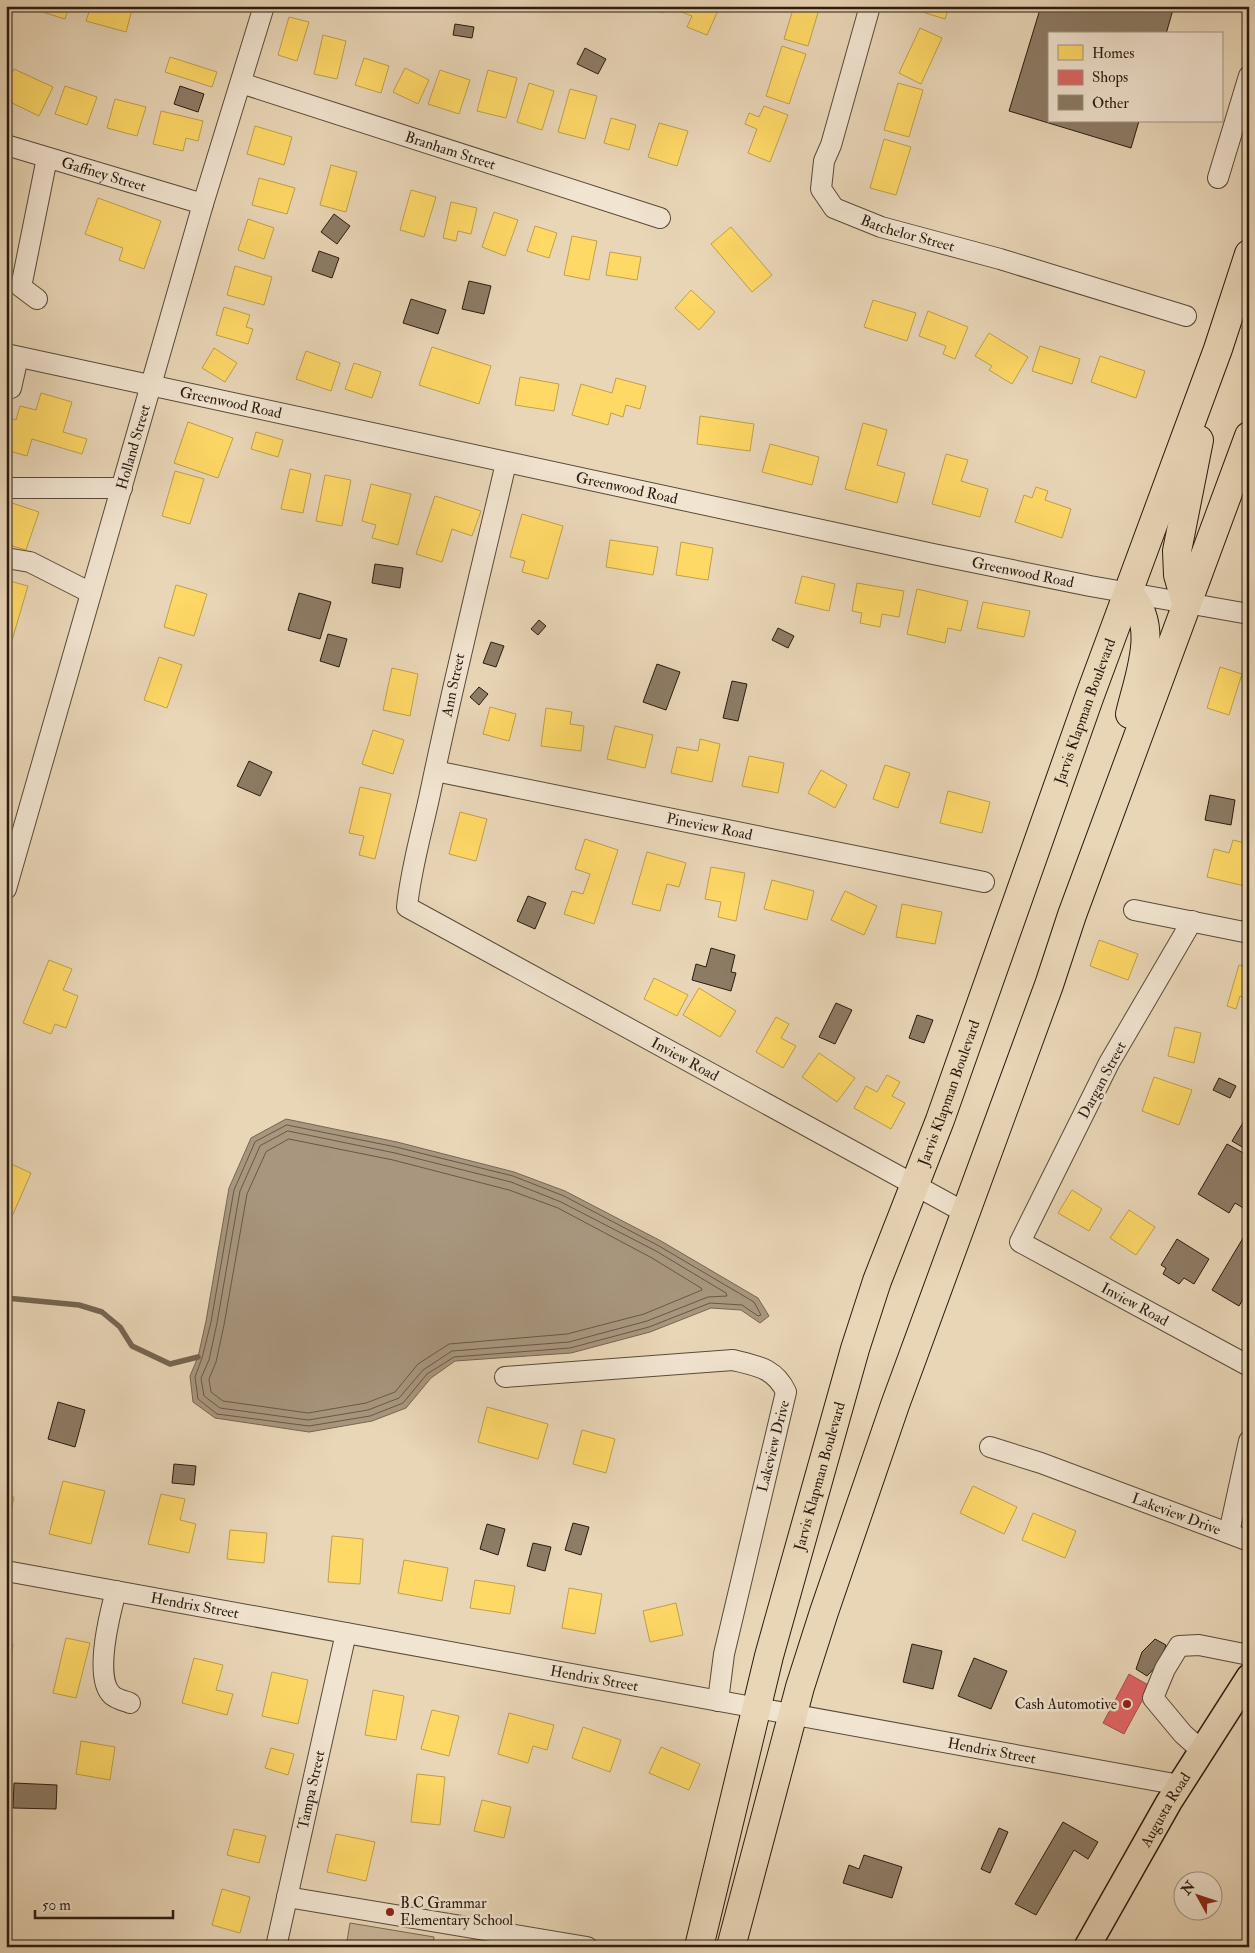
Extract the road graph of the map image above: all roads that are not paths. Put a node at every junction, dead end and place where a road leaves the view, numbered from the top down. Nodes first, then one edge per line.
1 (264, 6) edge
2 (870, 6) edge
3 (1249, 76) edge
4 (241, 83) junction
5 (6, 145) edge
6 (47, 158) junction
7 (1218, 178) dead end
8 (203, 204) junction
9 (660, 218) dead end
10 (1249, 254) edge
11 (37, 299) dead end
12 (1186, 316) dead end
13 (1218, 348) junction
14 (12, 356) edge
15 (151, 386) junction
16 (11, 388) dead end
17 (1249, 436) edge
18 (506, 463) junction
19 (6, 488) edge
20 (122, 488) junction
21 (6, 558) edge
22 (92, 593) junction
23 (1128, 593) junction
24 (1186, 604) junction
25 (1249, 614) edge
26 (435, 771) junction
27 (1105, 827) junction
28 (984, 882) dead end
29 (6, 889) edge
30 (407, 907) joint
31 (1134, 910) dead end
32 (1192, 921) junction
33 (1249, 933) edge
34 (915, 1185) junction
35 (964, 1212) junction
36 (1020, 1242) joint
37 (1249, 1366) edge
38 (505, 1377) dead end
39 (1249, 1441) edge
40 (990, 1447) dead end
41 (1229, 1533) junction
42 (1249, 1541) edge
43 (6, 1571) edge
44 (116, 1591) junction
45 (346, 1633) junction
46 (1249, 1655) edge
47 (1249, 1677) edge
48 (718, 1701) junction
49 (130, 1703) dead end
50 (756, 1708) junction
51 (793, 1714) junction
52 (1202, 1751) junction
53 (1180, 1785) junction
54 (287, 1897) junction
55 (277, 1946) edge
56 (587, 1947) edge
57 (699, 1947) edge
58 (731, 1947) edge
59 (1088, 1947) edge

1 - 4 street, Holland Street
2 - 12 street, Batchelor Street
3 - 7 street
4 - 8 street, Holland Street
4 - 9 street, Branham Street
5 - 6 street, Gaffney Street
6 - 8 street, Gaffney Street
6 - 11 street
8 - 15 street, Holland Street
10 - 13 highway, Jarvis Klapman Boulevard
13 - 23 highway, Jarvis Klapman Boulevard
13 - 24 highway
14 - 15 street, Greenwood Road
14 - 16 street
15 - 18 street, Greenwood Road
15 - 20 street, Holland Street
17 - 24 highway
18 - 23 street, Greenwood Road
18 - 26 street, Ann Street
19 - 20 street
20 - 22 street, Holland Street
21 - 22 street
22 - 29 street, Holland Street
23 - 24 street, Greenwood Road
23 - 27 highway
23 - 34 highway, Jarvis Klapman Boulevard
24 - 25 street, Greenwood Road
24 - 27 highway
26 - 28 street, Pineview Road
26 - 30 street, Ann Street
27 - 35 highway
30 - 34 street, Inview Road
31 - 32 street
32 - 33 street
32 - 36 street, Dargan Street
34 - 35 street, Inview Road
34 - 50 highway, Jarvis Klapman Boulevard
35 - 51 highway
36 - 37 street, Inview Road
38 - 48 street, Lakeview Drive
39 - 41 street
40 - 41 street, Lakeview Drive
41 - 42 street, Lakeview Drive
43 - 44 street, Hendrix Street
44 - 45 street, Hendrix Street
44 - 49 street
45 - 48 street, Hendrix Street
45 - 54 street, Tampa Street
46 - 52 street
47 - 52 main road, Augusta Road
48 - 50 street, Hendrix Street
50 - 51 street, Hendrix Street
50 - 57 highway, Jarvis Klapman Boulevard
51 - 53 street, Hendrix Street
51 - 58 highway
52 - 53 main road, Augusta Road
53 - 59 main road, Augusta Road
54 - 55 street, Tampa Street
54 - 56 street

